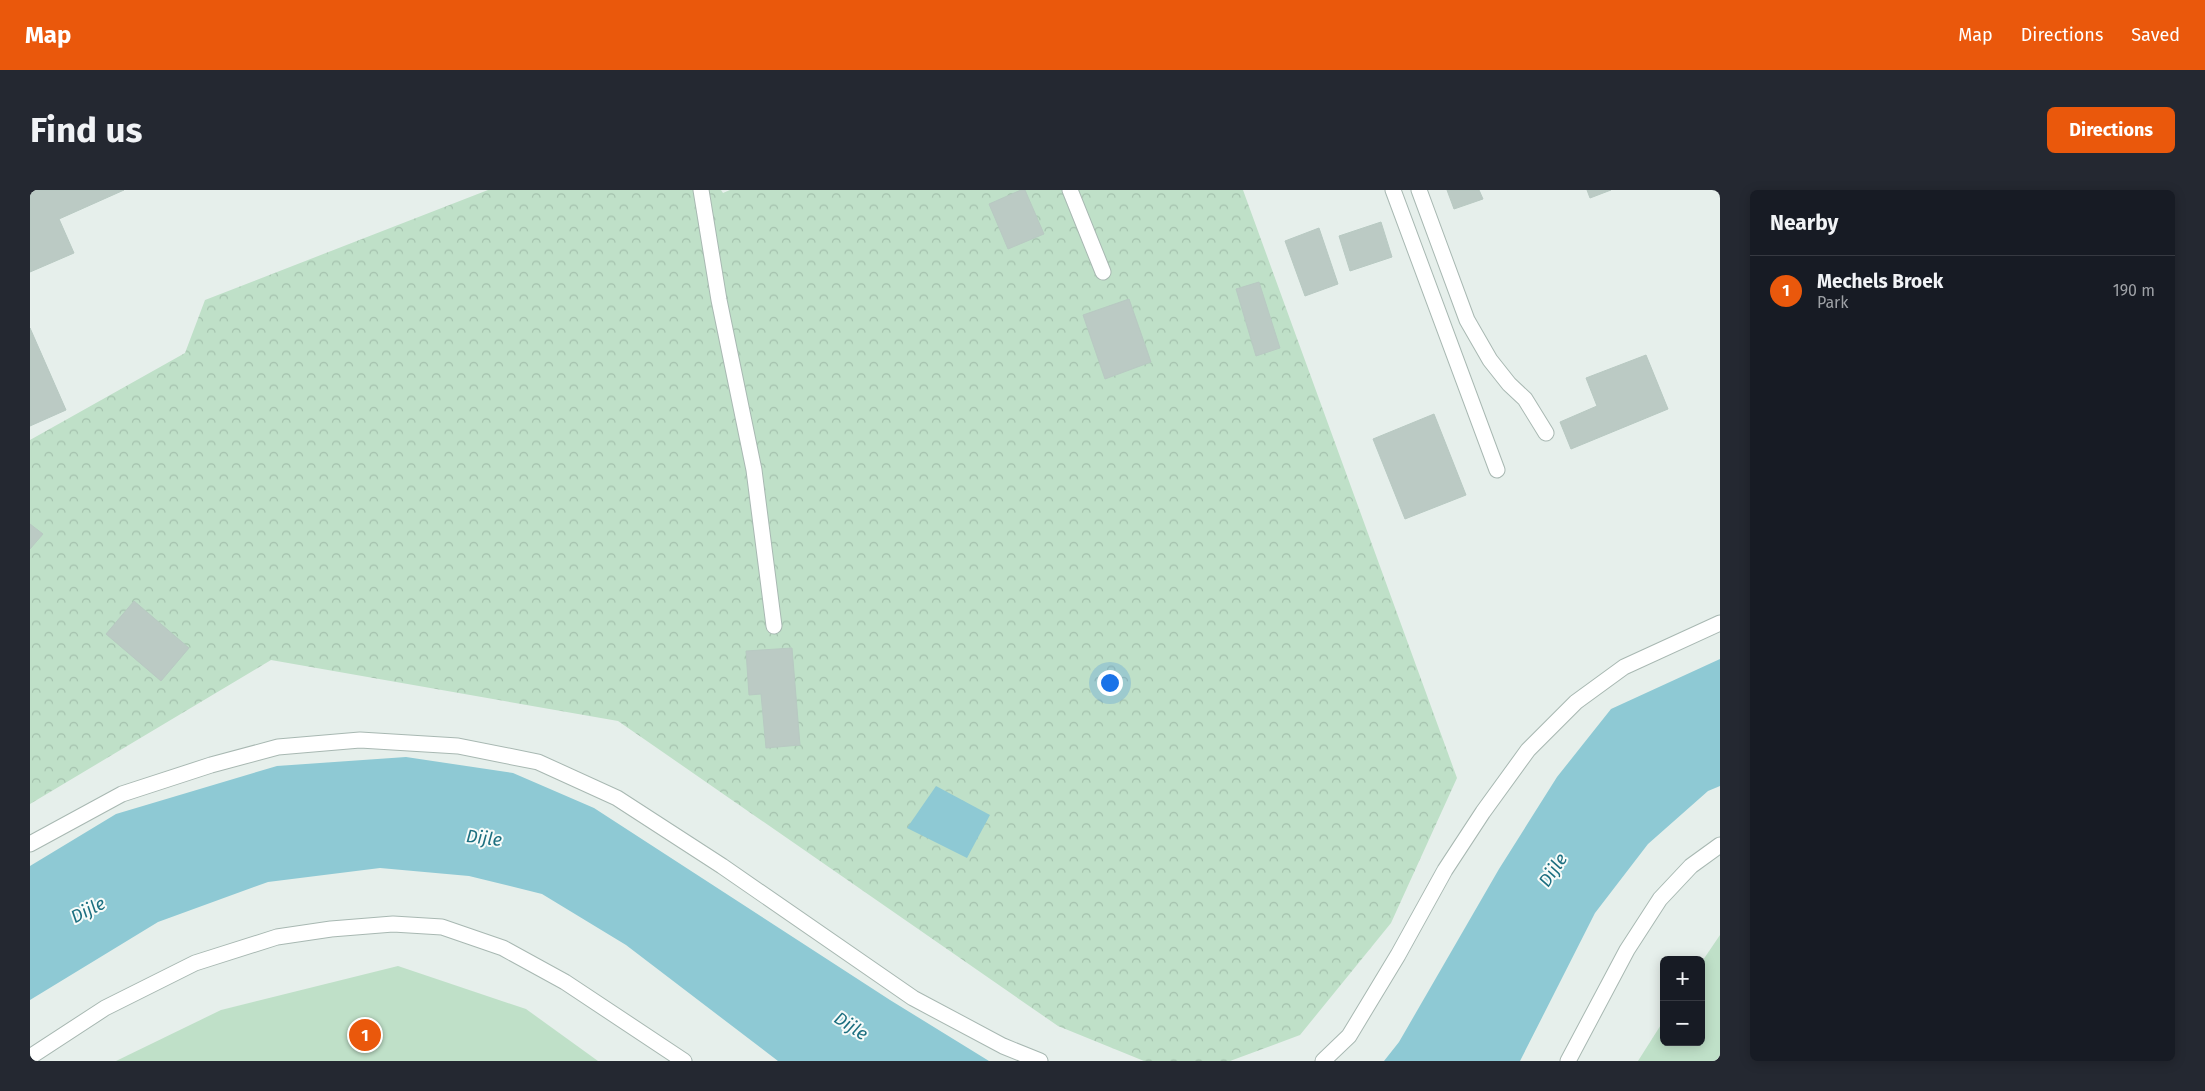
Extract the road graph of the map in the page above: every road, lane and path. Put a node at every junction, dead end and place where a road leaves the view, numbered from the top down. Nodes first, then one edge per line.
1 (701, 190) edge
2 (1070, 190) edge
3 (1393, 190) edge
4 (1419, 190) edge
5 (1103, 272) dead end
6 (1546, 433) dead end
7 (1498, 470) dead end
8 (1720, 623) edge
9 (774, 626) dead end
10 (30, 844) edge
11 (1720, 845) edge
12 (30, 1057) edge
13 (684, 1061) edge
14 (1040, 1061) edge
15 (1324, 1061) edge
16 (1568, 1061) edge

1 - 9 lane
2 - 5 lane
3 - 7 lane
4 - 6 lane
8 - 15 lane
10 - 14 lane
11 - 16 lane
12 - 13 lane

